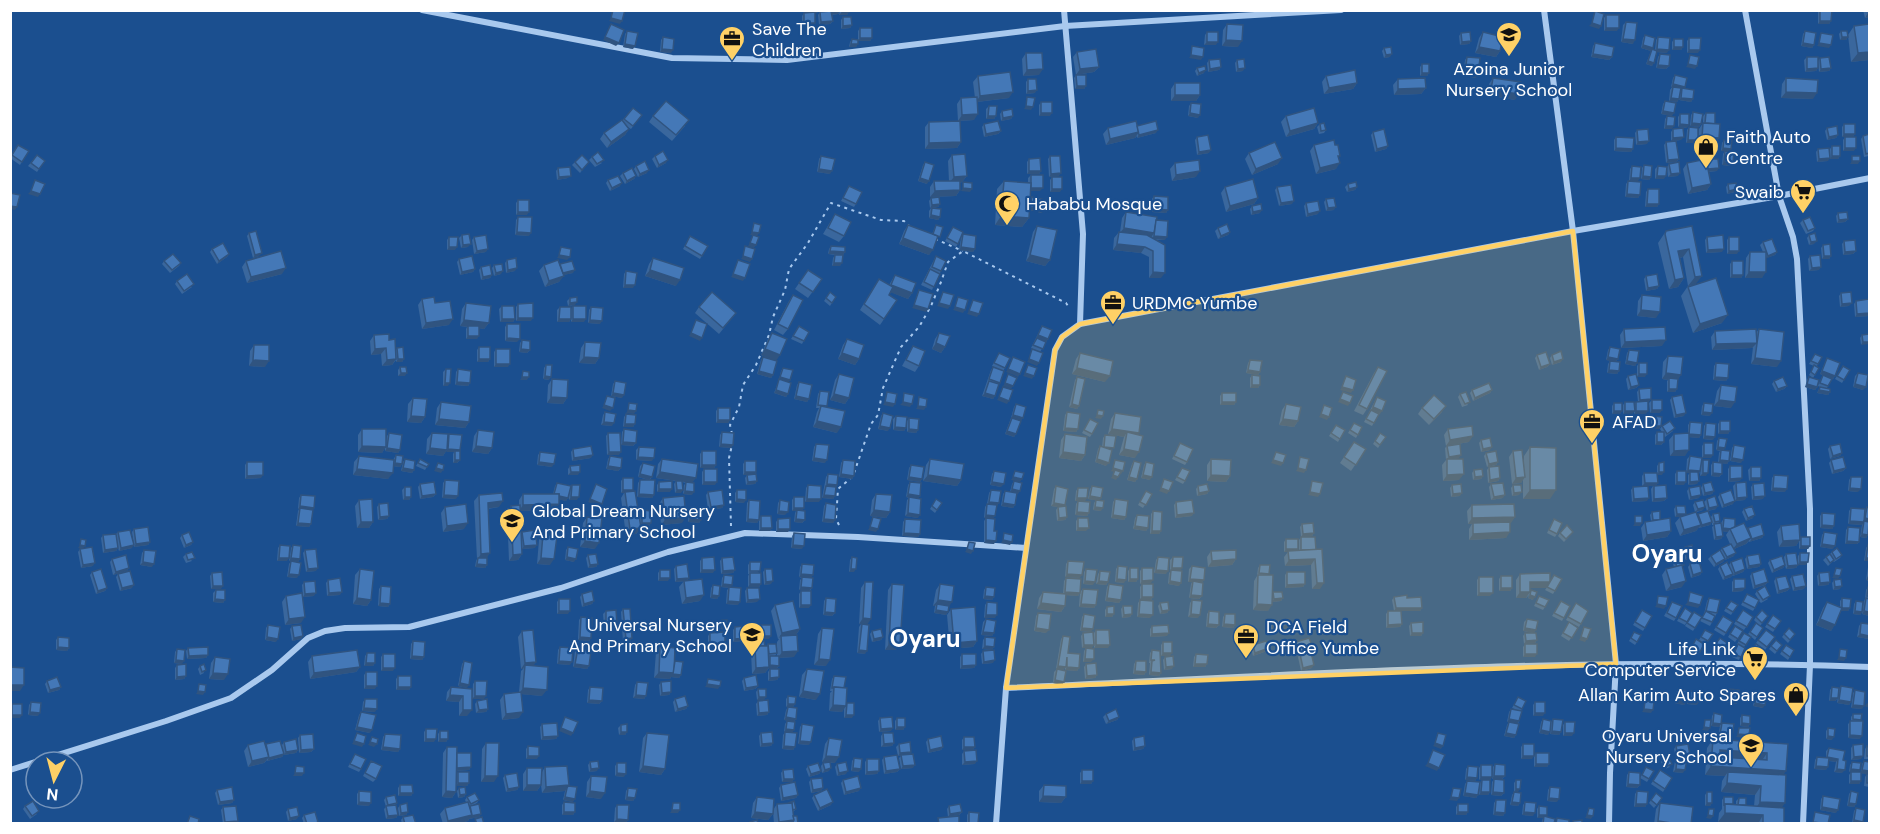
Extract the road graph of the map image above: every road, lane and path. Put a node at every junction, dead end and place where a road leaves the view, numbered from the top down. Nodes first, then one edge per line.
1 (422, 10) edge
2 (1064, 10) edge
3 (1341, 10) edge
4 (1544, 10) edge
5 (1745, 10) edge
6 (1065, 26) junction
7 (1869, 178) edge
8 (1779, 196) junction
9 (913, 230) edge
10 (1573, 231) junction
11 (933, 238) edge
12 (963, 251) junction
13 (1080, 324) junction
14 (732, 536) junction
15 (844, 536) junction
16 (1026, 548) junction
17 (1616, 664) junction
18 (1810, 665) junction
19 (1869, 667) edge
20 (1006, 688) junction
21 (10, 770) edge
22 (996, 824) edge
23 (1609, 824) edge
24 (1803, 824) edge

1 - 6 street
2 - 6 street
3 - 6 street
4 - 10 street
5 - 8 street
6 - 13 street
7 - 8 street
8 - 10 street
8 - 18 street
9 - 14 path
10 - 13 street
10 - 17 street
11 - 12 path
12 - 13 path
12 - 15 path
13 - 16 street
14 - 15 street
14 - 21 street
15 - 16 street
16 - 20 street
17 - 18 street
17 - 20 street
17 - 23 street
18 - 19 street
18 - 24 street
20 - 22 street

